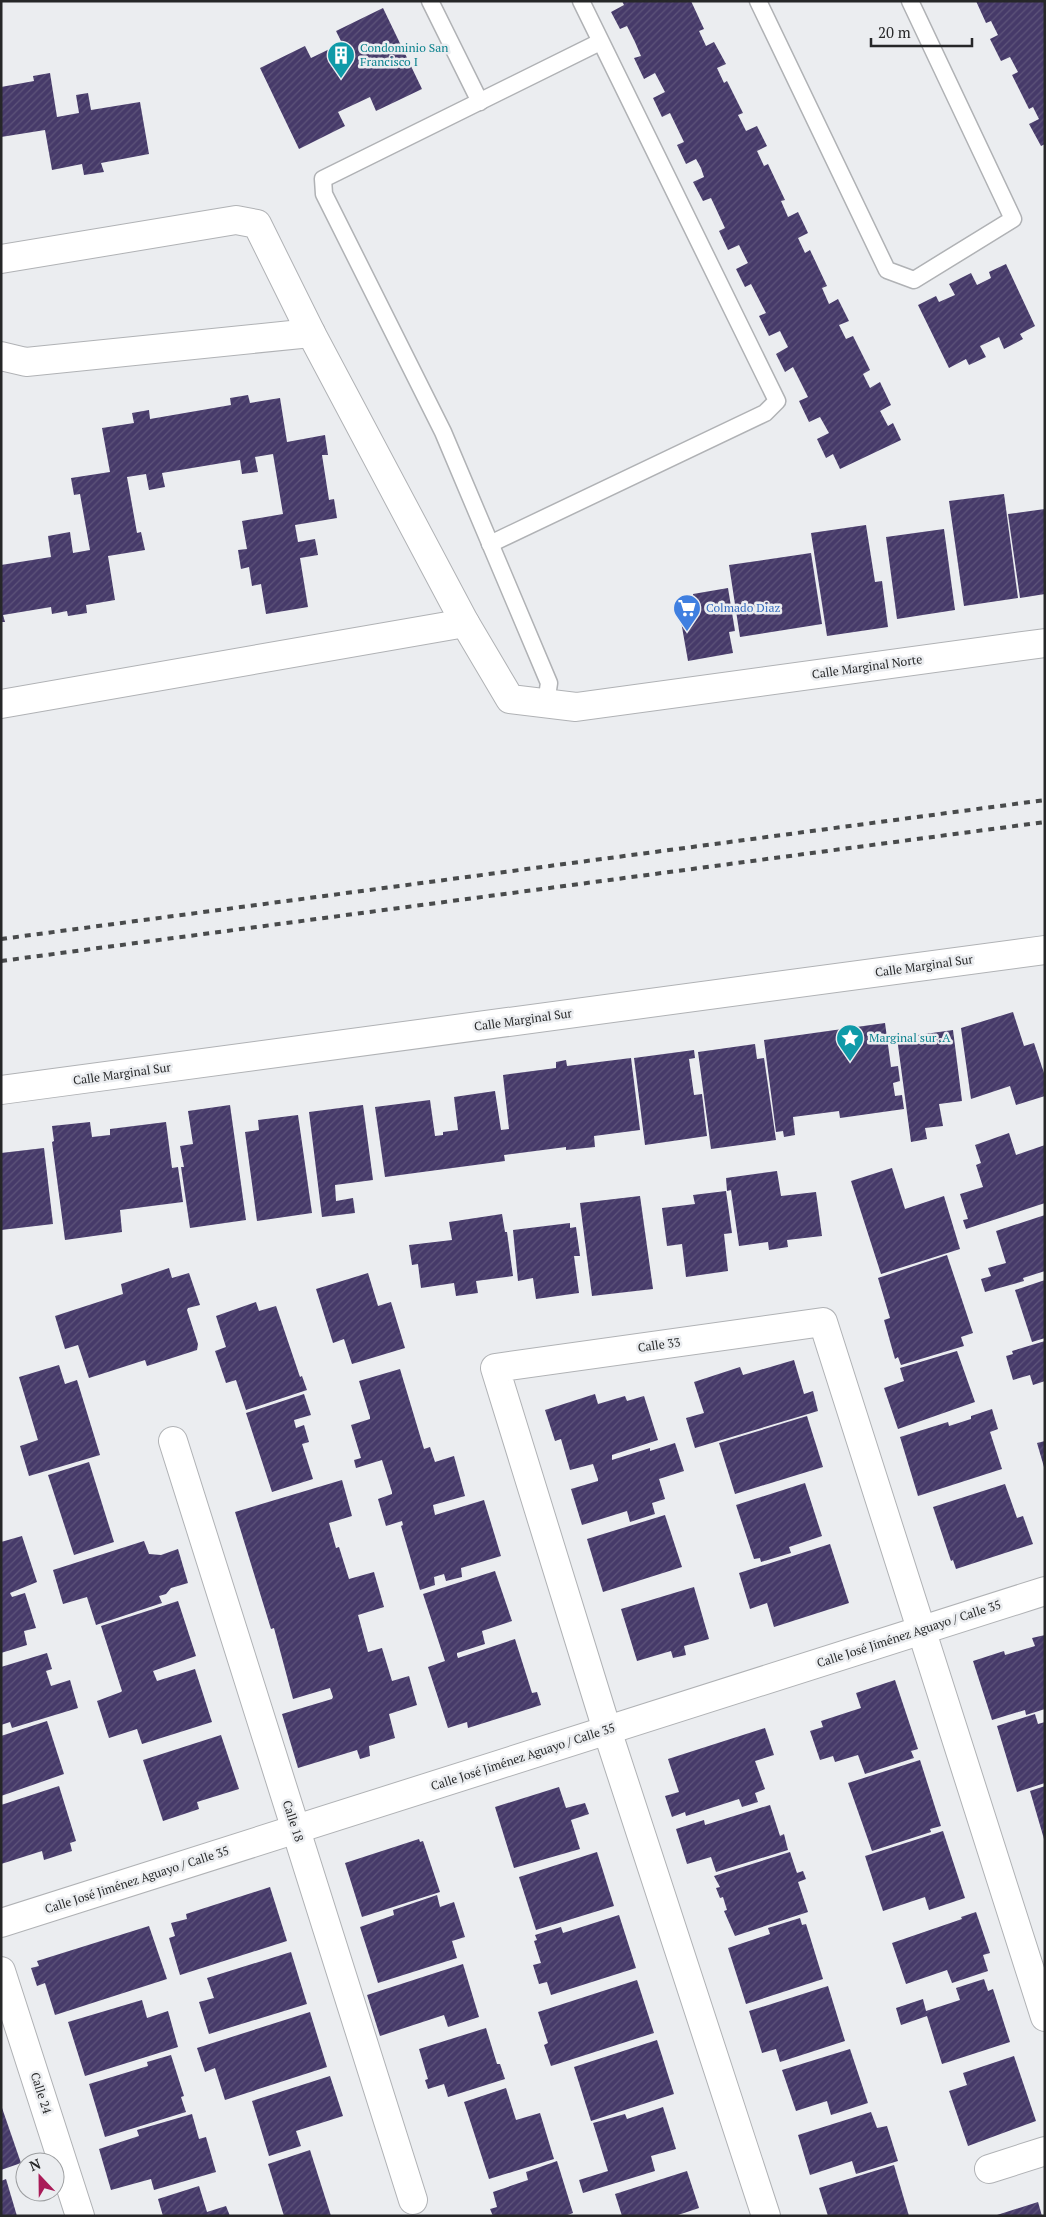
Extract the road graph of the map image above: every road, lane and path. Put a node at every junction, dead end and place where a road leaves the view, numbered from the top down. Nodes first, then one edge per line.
1 (430, 1) edge
2 (581, 1) edge
3 (758, 1) edge
4 (910, 1) edge
5 (600, 42) junction
6 (480, 102) junction
7 (1, 259) edge
8 (311, 333) junction
9 (1, 356) edge
10 (490, 544) junction
11 (465, 623) junction
12 (1045, 643) edge
13 (546, 703) junction
14 (1, 704) edge
15 (1045, 950) edge
16 (1, 1090) edge
17 (172, 1441) dead end
18 (1045, 1591) edge
19 (921, 1630) junction
20 (608, 1730) junction
21 (295, 1829) junction
22 (1, 1923) edge
23 (1, 1971) edge
24 (1045, 2017) edge
25 (1045, 2151) edge
26 (989, 2168) dead end
27 (413, 2200) dead end
28 (80, 2216) edge
29 (766, 2216) edge

1 - 6 lane
2 - 5 lane
3 - 4 lane
5 - 6 lane
5 - 10 lane
6 - 10 lane
7 - 8 street
8 - 9 street
8 - 11 street
10 - 13 lane
11 - 13 street, Calle Marginal Norte
11 - 14 street
12 - 13 street, Calle Marginal Norte
15 - 16 street, Calle Marginal Sur
17 - 21 street, Calle 18
18 - 19 street, Calle José Jiménez Aguayo / Calle 35
19 - 20 street, Calle José Jiménez Aguayo / Calle 35
19 - 20 street, Calle 33
19 - 24 street
20 - 21 street, Calle José Jiménez Aguayo / Calle 35
20 - 29 street
21 - 22 street, Calle José Jiménez Aguayo / Calle 35
21 - 27 street, Calle 18
23 - 28 street, Calle 24
25 - 26 street

